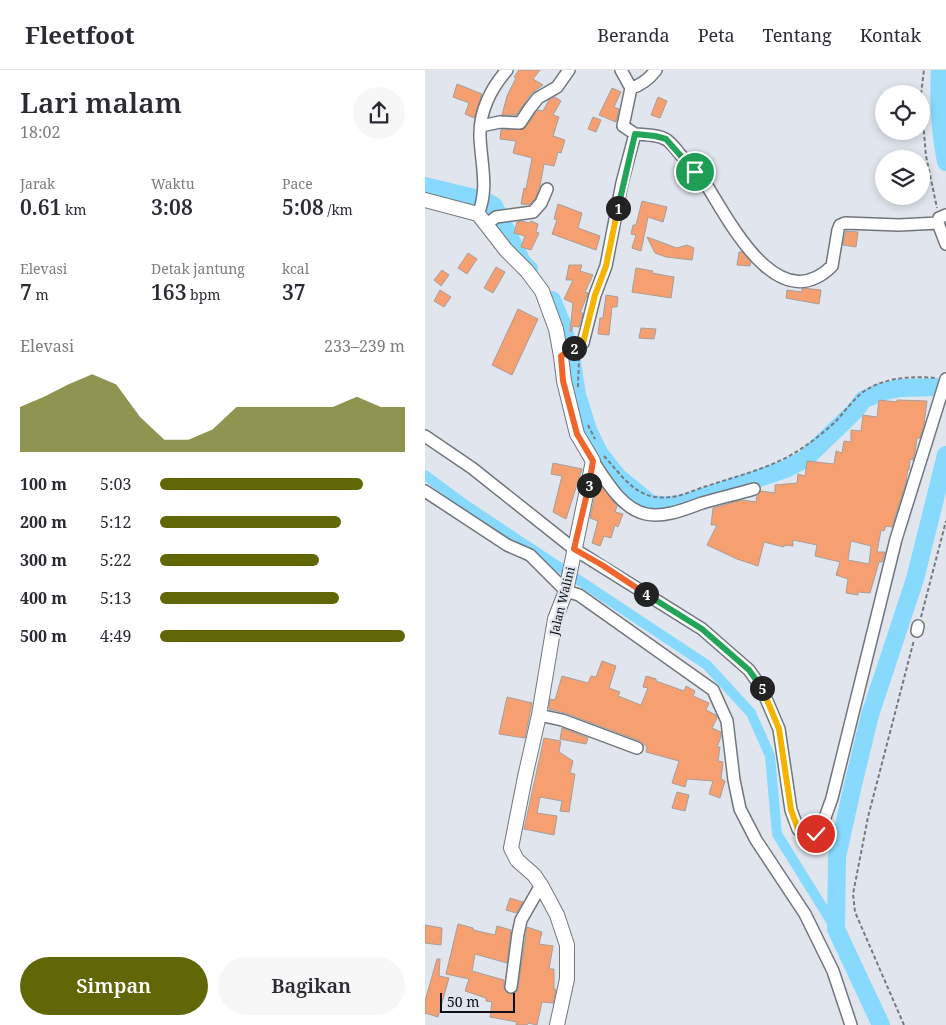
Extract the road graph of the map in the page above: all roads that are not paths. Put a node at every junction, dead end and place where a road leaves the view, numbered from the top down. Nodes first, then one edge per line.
1 (507, 70) edge
2 (569, 70) edge
3 (621, 70) edge
4 (656, 70) edge
5 (631, 88) junction
6 (481, 126) junction
7 (635, 134) junction
8 (547, 189) dead end
9 (425, 200) edge
10 (489, 212) junction
11 (942, 218) edge
12 (946, 244) edge
13 (563, 355) junction
14 (945, 384) edge
15 (425, 436) edge
16 (598, 458) junction
17 (754, 489) dead end
18 (425, 490) edge
19 (574, 552) junction
20 (567, 589) junction
21 (539, 715) junction
22 (637, 748) dead end
23 (541, 885) junction
24 (511, 987) dead end
25 (557, 1025) edge
26 (851, 1025) edge

1 - 6 street
2 - 6 street
3 - 5 street
4 - 5 street
5 - 7 street
6 - 10 street
7 - 11 street
7 - 13 street
8 - 10 street
9 - 10 street
10 - 13 street
11 - 12 street
13 - 16 street
14 - 19 street
15 - 19 street
16 - 17 street
16 - 19 street, Jalan Walini
18 - 20 street
19 - 20 street, Jalan Walini
20 - 21 street, Jalan Walini
20 - 26 street
21 - 22 street
21 - 23 street, Jalan Walini
23 - 24 street
23 - 25 street, Jalan Walini

